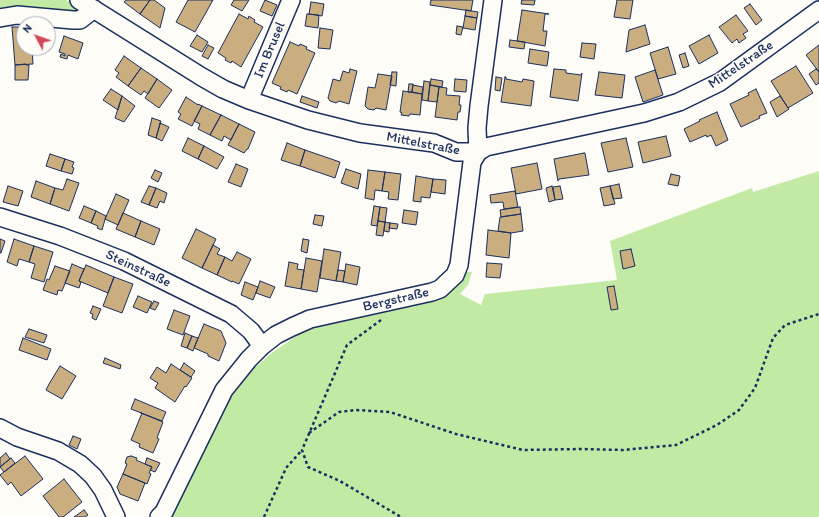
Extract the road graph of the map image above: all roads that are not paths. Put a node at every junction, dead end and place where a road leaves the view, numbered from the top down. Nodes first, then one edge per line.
1 (79, 0) edge
2 (291, 0) edge
3 (493, 0) edge
4 (94, 9) junction
5 (819, 10) edge
6 (0, 18) edge
7 (249, 100) junction
8 (478, 152) junction
9 (0, 217) edge
10 (262, 346) junction
11 (0, 428) edge
12 (116, 517) edge
13 (159, 517) edge

1 - 4 street, Mittelstraße
2 - 7 street, Im Brusel
3 - 8 street, Bergstraße
4 - 6 street
4 - 7 street, Mittelstraße
5 - 8 street, Mittelstraße
7 - 8 street, Mittelstraße
8 - 10 street, Bergstraße
9 - 10 street, Steinstraße
10 - 13 street, Bergstraße
11 - 12 street

